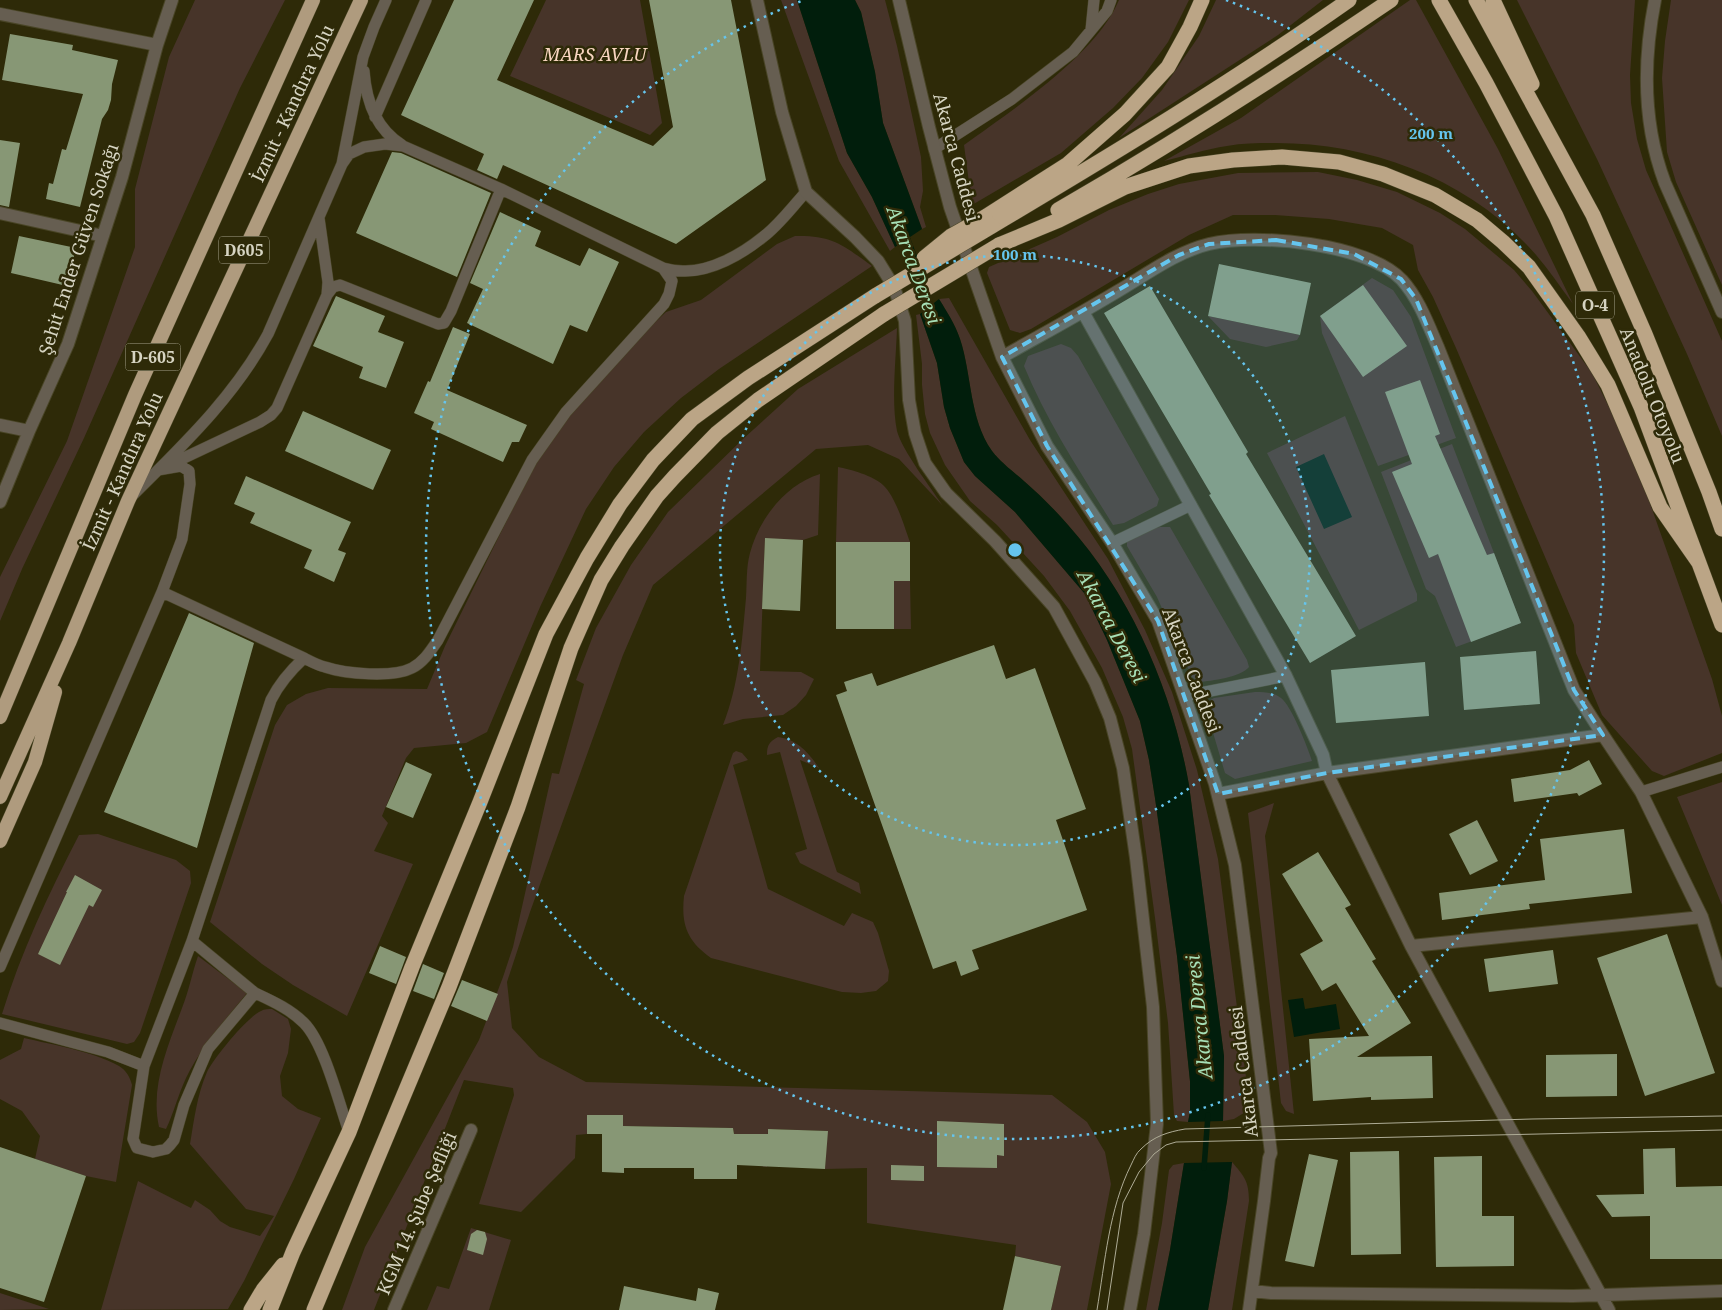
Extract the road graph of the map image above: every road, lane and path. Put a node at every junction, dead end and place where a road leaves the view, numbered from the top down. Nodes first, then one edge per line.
1 (172, 0) edge
2 (313, 0) edge
3 (361, 0) edge
4 (386, 0) edge
5 (426, 0) edge
6 (757, 0) edge
7 (899, 0) edge
8 (1094, 0) edge
9 (1112, 0) edge
10 (1202, 0) edge
11 (1349, 0) edge
12 (1391, 0) edge
13 (1439, 0) edge
14 (1476, 0) edge
15 (1493, 0) edge
16 (1655, 0) edge
17 (0, 14) edge
18 (1091, 30) junction
19 (367, 44) junction
20 (157, 45) junction
21 (375, 117) junction
22 (403, 146) junction
23 (934, 149) junction
24 (342, 164) junction
25 (502, 189) junction
26 (806, 192) junction
27 (0, 213) edge
28 (1593, 215) junction
29 (319, 218) junction
30 (988, 221) junction
31 (103, 236) junction
32 (999, 245) junction
33 (663, 268) junction
34 (326, 295) junction
35 (1083, 312) junction
36 (1722, 312) edge
37 (1002, 357) junction
38 (0, 425) edge
39 (29, 431) junction
40 (158, 470) junction
41 (128, 501) junction
42 (0, 502) edge
43 (1191, 505) junction
44 (1722, 528) edge
45 (1112, 543) junction
46 (1699, 563) junction
47 (162, 592) junction
48 (1722, 624) edge
49 (69, 642) junction
50 (304, 658) junction
51 (1286, 676) junction
52 (1185, 696) junction
53 (0, 717) edge
54 (1602, 736) junction
55 (1722, 767) edge
56 (1327, 773) junction
57 (1641, 792) junction
58 (1218, 794) junction
59 (0, 797) edge
60 (0, 841) edge
61 (1702, 917) junction
62 (192, 941) junction
63 (1412, 946) junction
64 (0, 967) edge
65 (1722, 981) edge
66 (255, 993) junction
67 (0, 1023) edge
68 (144, 1066) junction
69 (471, 1130) dead end
70 (349, 1132) junction
71 (294, 1252) junction
72 (1252, 1291) junction
73 (1722, 1292) edge
74 (1600, 1294) junction
75 (314, 1308) edge
76 (251, 1310) edge
77 (270, 1310) edge
78 (394, 1310) edge
79 (1130, 1310) edge
80 (1249, 1310) edge
81 (1609, 1310) edge

1 - 20 street, Şehit Ender Güven Sokağı
2 - 53 highway, İzmit - Kandıra Yolu / D-605
3 - 41 highway, İzmit - Kandıra Yolu / D605
4 - 19 lane
5 - 21 lane
6 - 26 street
7 - 23 street, Akarca Caddesi
8 - 18 lane
9 - 18 lane
10 - 30 highway
11 - 30 highway
12 - 32 highway
13 - 46 highway, Anadolu Otoyolu / O-4
14 - 28 highway, Anadolu Otoyolu / O-4
15 - 28 highway
16 - 36 street
17 - 20 street
18 - 23 lane
19 - 21 lane
19 - 24 lane
20 - 31 street, Şehit Ender Güven Sokağı
21 - 22 lane
22 - 24 lane
22 - 25 lane
23 - 37 street, Akarca Caddesi
24 - 29 lane
25 - 33 lane
25 - 34 lane
26 - 33 lane
26 - 79 street
27 - 31 street
28 - 44 highway, Anadolu Otoyolu / O-4
29 - 34 lane
29 - 40 lane
30 - 70 highway, bridge
31 - 39 street, Şehit Ender Güven Sokağı
32 - 46 highway
32 - 75 highway, bridge
33 - 50 lane
34 - 40 lane
35 - 37 street
35 - 43 street
35 - 54 street
37 - 45 street, Akarca Caddesi
38 - 39 street
39 - 42 street, Şehit Ender Güven Sokağı
40 - 41 lane
40 - 47 lane
41 - 49 highway, İzmit - Kandıra Yolu
43 - 45 lane
43 - 51 street
45 - 52 street, Akarca Caddesi
46 - 48 highway, Anadolu Otoyolu / O-4
47 - 50 lane
47 - 64 lane
49 - 59 highway, İzmit - Kandıra Yolu
49 - 60 highway
50 - 62 lane
51 - 52 lane
51 - 56 street
52 - 58 street, Akarca Caddesi
54 - 56 street
54 - 57 street
55 - 57 lane
56 - 58 street
56 - 63 street
57 - 61 street
58 - 72 street, Akarca Caddesi
61 - 63 street
61 - 65 street
62 - 66 lane
62 - 68 lane
63 - 74 street
66 - 68 lane
66 - 70 lane
67 - 68 lane
69 - 78 street, KGM 14. Şube Şefliği
70 - 71 highway
71 - 76 highway
71 - 77 highway
72 - 74 street
72 - 80 street, Akarca Caddesi
73 - 74 street
74 - 81 street

